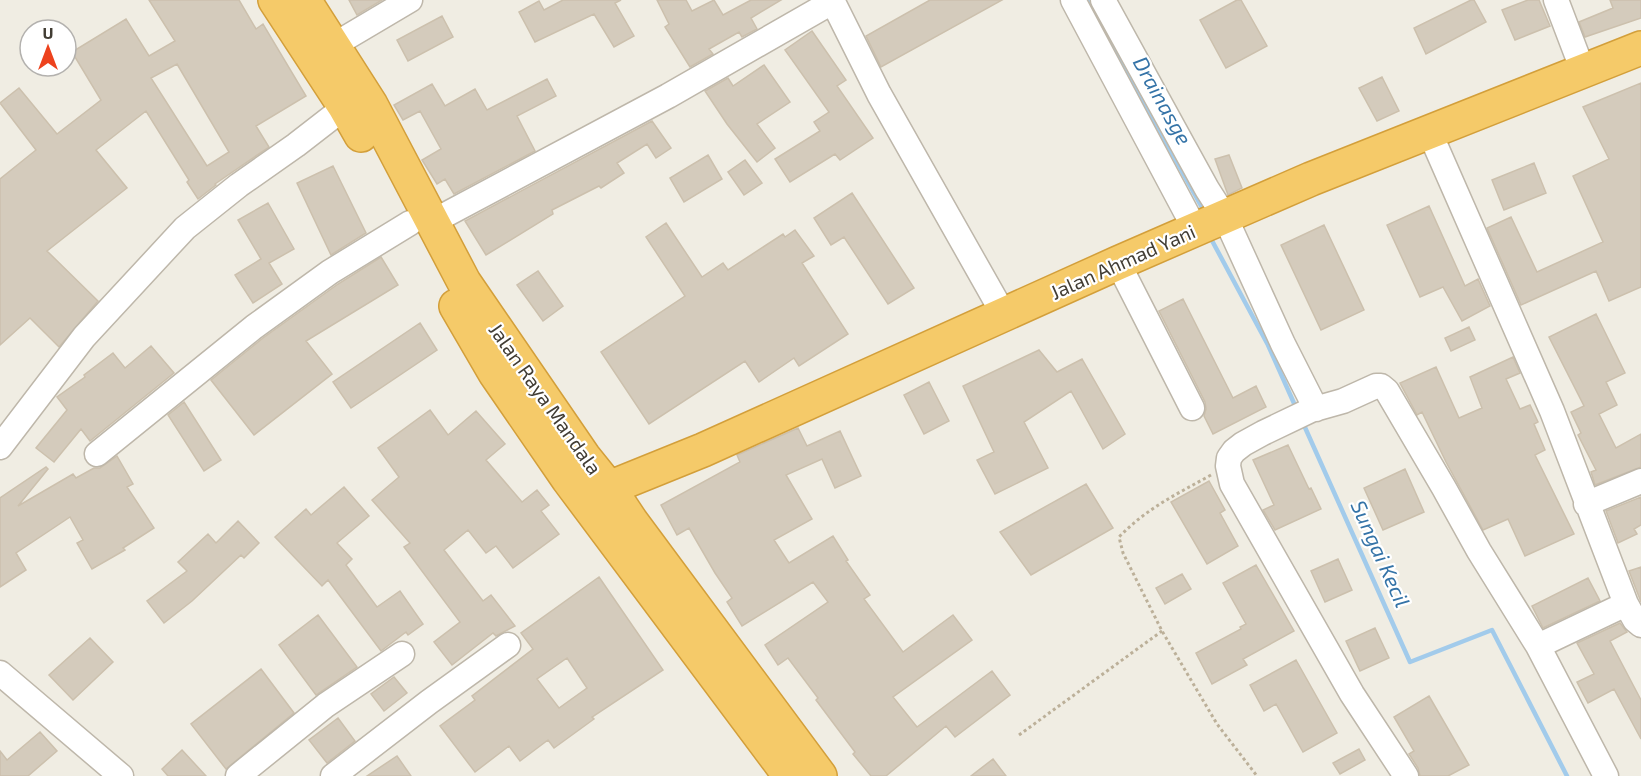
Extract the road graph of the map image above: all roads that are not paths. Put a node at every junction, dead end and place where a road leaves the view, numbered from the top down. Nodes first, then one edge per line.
1 (275, 0) edge
2 (304, 0) edge
3 (410, 0) edge
4 (1073, 0) edge
5 (1103, 0) edge
6 (1556, 0) edge
7 (832, 1) edge
8 (334, 45) junction
9 (1641, 48) edge
10 (1583, 71) junction
11 (345, 107) junction
12 (1429, 131) junction
13 (421, 223) junction
14 (1210, 223) junction
15 (1118, 263) junction
16 (1004, 315) junction
17 (1192, 408) dead end
18 (1306, 413) junction
19 (0, 447) edge
20 (97, 454) dead end
21 (1641, 482) edge
22 (598, 496) junction
23 (1586, 504) junction
24 (1626, 604) junction
25 (1641, 625) edge
26 (508, 645) dead end
27 (1538, 646) junction
28 (402, 654) dead end
29 (0, 673) edge
30 (121, 776) edge
31 (238, 776) edge
32 (333, 776) edge
33 (790, 776) edge
34 (820, 776) edge
35 (1406, 776) edge
36 (1606, 776) edge

1 - 11 highway, Jalan Raya Mandala
2 - 8 highway, Jalan Raya Mandala
3 - 8 street
4 - 14 street
5 - 14 street
6 - 10 street
7 - 13 street
7 - 16 street
8 - 13 highway, Jalan Raya Mandala
9 - 10 highway, Jalan Ahmad Yani
10 - 12 highway, Jalan Ahmad Yani
11 - 13 highway, Jalan Raya Mandala
11 - 19 street
12 - 14 highway, Jalan Ahmad Yani
12 - 23 street
13 - 20 street
13 - 22 highway, Jalan Raya Mandala
14 - 15 highway, Jalan Ahmad Yani
14 - 18 street
15 - 16 highway, Jalan Ahmad Yani
15 - 17 street
16 - 22 highway, Jalan Ahmad Yani
18 - 27 street
18 - 35 street
21 - 23 street
22 - 33 highway, Jalan Raya Mandala
22 - 34 highway, Jalan Raya Mandala
23 - 24 street
24 - 25 street
24 - 27 street
26 - 32 street
27 - 36 street
28 - 31 street
29 - 30 street

